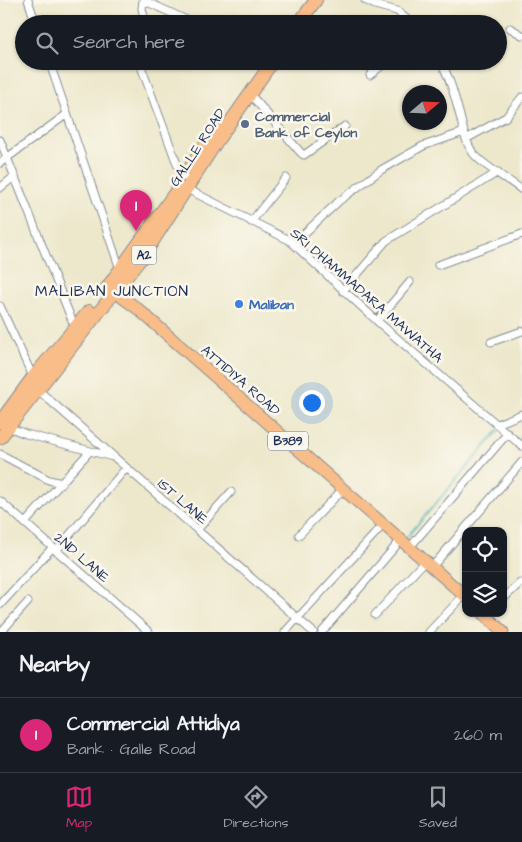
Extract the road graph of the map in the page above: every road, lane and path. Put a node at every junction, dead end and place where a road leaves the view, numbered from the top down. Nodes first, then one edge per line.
1 (28, 0) edge
2 (143, 0) edge
3 (307, 0) edge
4 (316, 0) edge
5 (366, 0) edge
6 (33, 15) edge
7 (144, 15) edge
8 (176, 15) edge
9 (296, 15) edge
10 (305, 15) edge
11 (402, 15) edge
12 (510, 28) dead end
13 (522, 35) edge
14 (52, 70) edge
15 (142, 70) edge
16 (256, 70) edge
17 (266, 70) edge
18 (376, 70) edge
19 (444, 70) edge
20 (370, 75) dead end
21 (250, 94) junction
22 (522, 97) edge
23 (67, 114) junction
24 (345, 126) dead end
25 (465, 136) junction
26 (0, 140) edge
27 (7, 158) junction
28 (0, 163) edge
29 (498, 172) junction
30 (15, 176) junction
31 (286, 178) dead end
32 (186, 184) junction
33 (0, 188) edge
34 (522, 190) edge
35 (251, 222) junction
36 (522, 234) edge
37 (293, 244) junction
38 (438, 265) dead end
39 (121, 270) junction
40 (410, 282) dead end
41 (111, 290) junction
42 (343, 290) junction
43 (0, 306) edge
44 (377, 322) junction
45 (75, 328) junction
46 (522, 331) edge
47 (491, 342) dead end
48 (35, 383) junction
49 (522, 414) edge
50 (4, 424) edge
51 (497, 424) junction
52 (508, 434) junction
53 (0, 438) edge
54 (522, 446) edge
55 (90, 451) junction
56 (0, 454) edge
57 (114, 457) junction
58 (522, 462) edge
59 (126, 468) junction
60 (62, 483) junction
61 (343, 489) junction
62 (231, 492) dead end
63 (0, 501) edge
64 (25, 523) junction
65 (383, 525) junction
66 (197, 530) junction
67 (299, 535) dead end
68 (405, 544) junction
69 (54, 549) junction
70 (429, 564) junction
71 (520, 583) dead end
72 (462, 593) edge
73 (507, 595) edge
74 (462, 599) edge
75 (28, 602) dead end
76 (0, 605) edge
77 (375, 615) dead end
78 (489, 617) edge
79 (298, 618) junction
80 (1, 632) edge
81 (149, 632) edge
82 (285, 632) edge
83 (313, 632) edge
84 (322, 632) edge
85 (429, 632) edge
86 (503, 632) edge

1 - 6 street
2 - 7 street
2 - 8 street
3 - 9 highway
4 - 10 highway
5 - 11 street
12 - 13 street
14 - 23 street
15 - 32 street
16 - 32 highway, GALLE ROAD / A2
17 - 21 highway, GALLE ROAD / A2
18 - 20 street
19 - 25 street
21 - 24 street
21 - 32 highway, GALLE ROAD / A2
22 - 25 street
23 - 27 street
23 - 39 street
25 - 29 street
25 - 37 street
26 - 27 street
27 - 28 street
27 - 30 street
29 - 34 street
29 - 42 street
30 - 33 street
30 - 45 street
31 - 35 street
32 - 35 street, SRI DHAMMADARA MAWATHA
32 - 39 highway, GALLE ROAD / A2
32 - 41 highway, GALLE ROAD / A2
35 - 37 street, SRI DHAMMADARA MAWATHA
36 - 38 street
37 - 42 street, SRI DHAMMADARA MAWATHA
39 - 41 highway, GALLE ROAD / A2
40 - 44 street
41 - 45 highway, GALLE ROAD / A2
41 - 48 highway, GALLE ROAD / A2
41 - 61 main road, ATTIDIYA ROAD / B389
42 - 44 street, SRI DHAMMADARA MAWATHA
43 - 48 street
44 - 51 street, SRI DHAMMADARA MAWATHA
45 - 48 highway, GALLE ROAD / A2
46 - 47 street
48 - 50 highway, GALLE ROAD / A2
48 - 57 street, 1ST LANE
49 - 51 street
50 - 53 highway, GALLE ROAD / A2
50 - 55 street
51 - 52 street, SRI DHAMMADARA MAWATHA
52 - 54 street, SRI DHAMMADARA MAWATHA
52 - 68 street
55 - 57 street
55 - 60 street
56 - 60 street
57 - 59 street, 1ST LANE
58 - 70 street
59 - 66 street, 1ST LANE
59 - 69 street
60 - 64 street
61 - 65 main road, ATTIDIYA ROAD / B389
61 - 67 street
62 - 66 street
63 - 64 street, 2ND LANE
64 - 69 street, 2ND LANE
65 - 68 main road, ATTIDIYA ROAD / B389
65 - 79 street
66 - 79 street, 1ST LANE
68 - 70 main road, ATTIDIYA ROAD / B389
68 - 84 street
69 - 76 street
69 - 81 street, 2ND LANE
70 - 72 main road, ATTIDIYA ROAD / B389
70 - 77 street
71 - 73 street
74 - 85 street
75 - 80 street
78 - 86 main road
79 - 82 street
79 - 83 street, 1ST LANE

